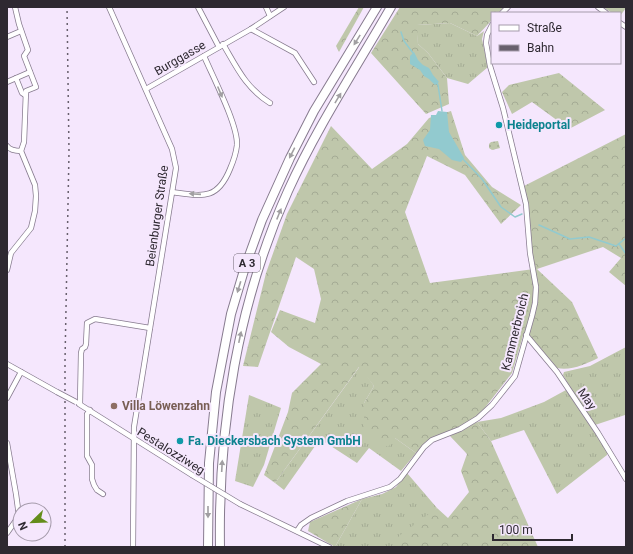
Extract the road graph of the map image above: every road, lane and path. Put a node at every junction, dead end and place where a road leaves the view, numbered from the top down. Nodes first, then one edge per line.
1 (15, 7) edge
2 (109, 7) edge
3 (198, 7) edge
4 (266, 7) edge
5 (284, 7) edge
6 (377, 7) edge
7 (391, 7) edge
8 (270, 16) junction
9 (491, 27) edge
10 (251, 29) junction
11 (21, 31) junction
12 (7, 37) edge
13 (221, 46) junction
14 (204, 56) junction
15 (30, 72) junction
16 (16, 78) junction
17 (7, 82) edge
18 (314, 82) dead end
19 (146, 89) junction
20 (25, 95) junction
21 (270, 103) dead end
22 (7, 146) edge
23 (21, 151) junction
24 (172, 192) junction
25 (7, 270) edge
26 (150, 328) junction
27 (526, 336) junction
28 (7, 364) edge
29 (21, 372) junction
30 (7, 398) edge
31 (78, 403) junction
32 (90, 410) junction
33 (133, 439) junction
34 (7, 443) edge
35 (626, 479) edge
36 (103, 494) dead end
37 (297, 531) junction
38 (7, 533) edge
39 (133, 547) edge
40 (208, 547) edge
41 (220, 547) edge
42 (329, 547) edge

1 - 11 street
2 - 19 street, Beienburger Straße
3 - 13 street
4 - 8 street
5 - 8 street, Burggasse
6 -> 40 highway, A 3
41 -> 7 highway, A 3
8 - 10 street, Burggasse
9 - 27 street, Kammerbroich
10 - 13 street, Burggasse
10 - 18 street
11 - 12 street
11 - 15 street
13 - 14 street, Burggasse
13 - 21 street, Burggasse
14 - 19 street, Burggasse
14 -> 24 street
15 - 16 street
15 - 20 street
16 - 17 street
16 - 20 street
19 - 24 street, Beienburger Straße
20 - 23 street
22 - 23 street
23 - 25 street
24 - 26 street, Beienburger Straße
26 - 31 street
26 - 33 street, Beienburger Straße
27 - 35 street, May
27 - 37 street, Kammerbroich
28 - 29 street, Pestalozziweg
29 - 30 street
29 - 31 street, Pestalozziweg, bridge
31 - 32 street, Pestalozziweg
32 - 33 street, Pestalozziweg
32 - 36 street
33 - 37 street, Pestalozziweg, bridge
33 - 39 street, Beienburger Straße
34 - 38 street
37 - 42 street, Pestalozziweg

